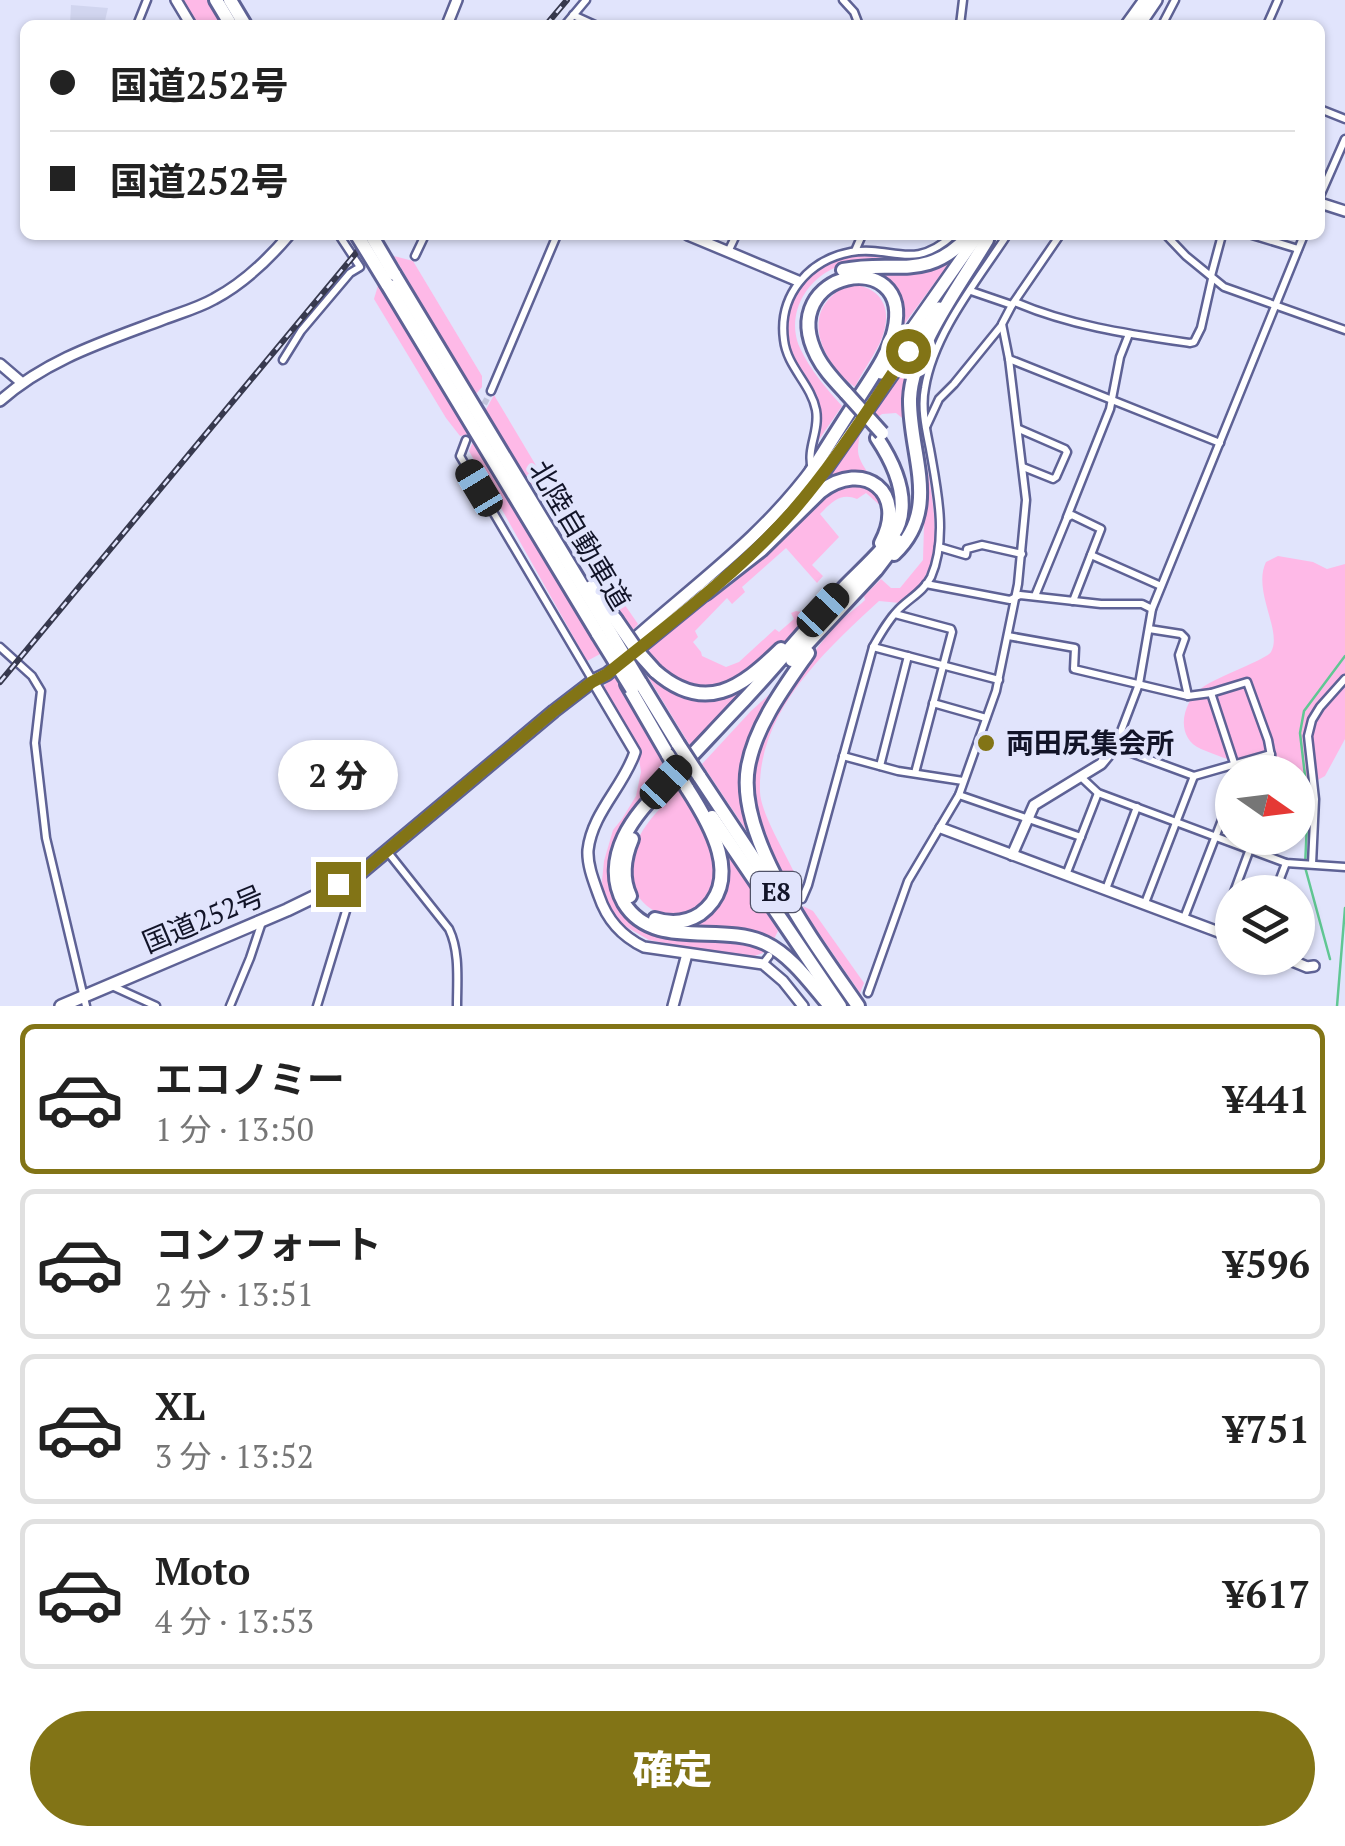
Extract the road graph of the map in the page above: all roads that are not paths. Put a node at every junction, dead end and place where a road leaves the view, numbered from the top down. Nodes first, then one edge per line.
1 (586, 0) edge
2 (573, 15) junction
3 (569, 20) edge
4 (584, 20) edge
5 (1345, 138) edge
6 (1325, 187) edge
7 (286, 240) edge
8 (342, 240) edge
9 (361, 240) edge
10 (372, 240) edge
11 (422, 240) edge
12 (556, 240) edge
13 (700, 240) edge
14 (734, 240) edge
15 (860, 240) edge
16 (946, 240) edge
17 (964, 240) edge
18 (983, 240) edge
19 (983, 240) edge
20 (983, 240) edge
21 (1004, 240) edge
22 (1057, 240) edge
23 (1171, 240) edge
24 (1221, 240) edge
25 (1270, 240) edge
26 (1302, 240) edge
27 (1298, 248) junction
28 (855, 251) junction
29 (728, 252) junction
30 (415, 256) dead end
31 (391, 279) junction
32 (1211, 279) junction
33 (798, 282) junction
34 (970, 291) junction
35 (1014, 304) junction
36 (1276, 306) junction
37 (1002, 324) junction
38 (1345, 330) edge
39 (1129, 334) junction
40 (1009, 359) junction
41 (283, 360) dead end
42 (0, 364) edge
43 (21, 382) junction
44 (491, 391) tunnel mouth
45 (843, 395) junction
46 (1112, 400) junction
47 (0, 402) edge
48 (926, 428) junction
49 (1018, 429) junction
50 (466, 440) dead end
51 (1220, 443) junction
52 (1023, 467) junction
53 (812, 471) junction
54 (1067, 518) junction
55 (939, 547) junction
56 (1022, 554) junction
57 (1091, 556) junction
58 (872, 566) junction
59 (926, 584) junction
60 (1161, 586) junction
61 (706, 593) junction
62 (1035, 596) junction
63 (1016, 597) junction
64 (1073, 600) junction
65 (1152, 608) junction
66 (828, 614) junction
67 (895, 614) junction
68 (607, 627) junction
69 (1149, 629) junction
70 (1008, 636) junction
71 (873, 647) junction
72 (0, 648) edge
73 (908, 656) junction
74 (943, 666) junction
75 (1345, 678) edge
76 (999, 680) junction
77 (592, 682) junction
78 (1138, 684) junction
79 (634, 687) junction
80 (1211, 694) junction
81 (1188, 696) junction
82 (933, 703) junction
83 (986, 718) junction
84 (1114, 747) junction
85 (1272, 754) edge
86 (1231, 755) edge
87 (843, 756) junction
88 (880, 766) junction
89 (1215, 772) edge
90 (914, 773) junction
91 (1194, 776) junction
92 (1082, 777) junction
93 (963, 781) junction
94 (692, 783) junction
95 (1098, 793) junction
96 (959, 795) junction
97 (1137, 807) junction
98 (1028, 818) junction
99 (1177, 822) junction
100 (941, 828) junction
101 (1215, 836) joint
102 (1081, 837) junction
103 (387, 850) junction
104 (1012, 855) junction
105 (1264, 855) edge
106 (1286, 863) junction
107 (1312, 864) junction
108 (1345, 867) edge
109 (1066, 875) junction
110 (1281, 875) edge
111 (357, 876) junction
112 (1106, 889) junction
113 (802, 899) dead end
114 (1145, 903) junction
115 (1184, 918) junction
116 (262, 920) junction
117 (1215, 930) edge
118 (687, 954) junction
119 (110, 985) junction
120 (868, 993) dead end
121 (85, 1001) edge
122 (61, 1006) edge
123 (156, 1006) edge
124 (230, 1006) edge
125 (317, 1006) edge
126 (458, 1006) edge
127 (674, 1006) edge
128 (804, 1006) edge
129 (830, 1006) edge
130 (840, 1006) edge
131 (856, 1006) edge

1 - 2 street
2 - 3 street
2 - 4 street
5 - 6 street
7 - 43 street
8 - 41 street
9 - 31 highway, 北陸自動車道 / E8, bridge
10 - 31 highway, 北陸自動車道 / E8, bridge
11 - 30 street
12 - 44 street
13 - 29 street
14 - 29 street
15 - 28 street
16 - 28 street
17 - 45 highway
18 - 53 highway, 国道252号
19 - 58 highway
20 - 61 highway, 国道252号
21 - 34 street
22 - 35 street
23 - 32 street
24 - 32 street
25 - 27 street
26 - 27 street
27 - 36 street
28 - 33 street
29 - 33 street
31 - 68 highway, 北陸自動車道 / E8
31 - 68 highway, 北陸自動車道 / E8
32 - 36 street
32 - 39 street
33 - 53 street
34 - 35 street
34 - 48 street
35 - 37 street
35 - 39 street
36 - 38 street
36 - 51 street
37 - 40 street
37 - 48 street
39 - 46 street
40 - 46 street
40 - 49 street
42 - 43 street
43 - 47 street
45 - 53 highway
45 - 58 highway, bridge
46 - 51 street
46 - 54 street
48 - 55 street
49 - 52 street
49 - 52 street
50 - 77 street
51 - 60 street
52 - 56 street
53 - 77 highway, 国道252号
54 - 57 street
54 - 62 street
55 - 56 street
55 - 59 street
56 - 63 street
57 - 60 street
57 - 64 street
58 - 61 highway
58 - 66 highway
59 - 63 street
59 - 67 street
60 - 65 street
61 - 77 highway, 国道252号
62 - 63 street
62 - 64 street
63 - 70 street
64 - 65 street
65 - 69 street
66 - 68 highway, bridge
66 - 94 highway
66 - 129 highway
66 - 131 highway
67 - 71 street
67 - 74 street
68 - 79 highway, 北陸自動車道 / E8, bridge
68 - 79 highway, 北陸自動車道 / E8, bridge
69 - 78 street
69 - 81 street
70 - 76 street
70 - 78 street
71 - 73 street
71 - 87 street
72 - 121 street
73 - 74 street
73 - 88 street
74 - 76 street
74 - 82 street
75 - 107 street
76 - 83 street
77 - 103 highway, 国道252号
77 - 118 street
78 - 81 street
78 - 84 street
79 - 94 highway, 北陸自動車道 / E8, bridge
80 - 81 street
80 - 85 street
80 - 86 street
82 - 83 street
82 - 90 street
83 - 93 street
84 - 91 street
84 - 92 street
87 - 88 street
87 - 113 street
88 - 90 street
89 - 91 street
90 - 93 street
91 - 99 street
92 - 95 street
92 - 98 street
93 - 96 street
94 - 130 highway, 北陸自動車道 / E8
94 - 131 highway, 北陸自動車道 / E8
95 - 97 street
95 - 102 street
96 - 98 street
96 - 100 street
97 - 99 street
97 - 112 street
98 - 102 street
98 - 104 street
99 - 101 street
99 - 114 street
100 - 104 street
100 - 120 street
101 - 115 street
102 - 109 street
103 - 111 highway, 国道252号
103 - 126 street
104 - 109 street
105 - 106 street
106 - 107 street
106 - 110 street
107 - 108 street
109 - 112 street
111 - 116 highway, 国道252号
111 - 125 street
112 - 114 street
114 - 115 street
115 - 117 street
116 - 119 highway, 国道252号
116 - 124 street
118 - 127 street
118 - 128 street
119 - 121 highway, 国道252号
119 - 123 street
121 - 122 highway, 国道252号

